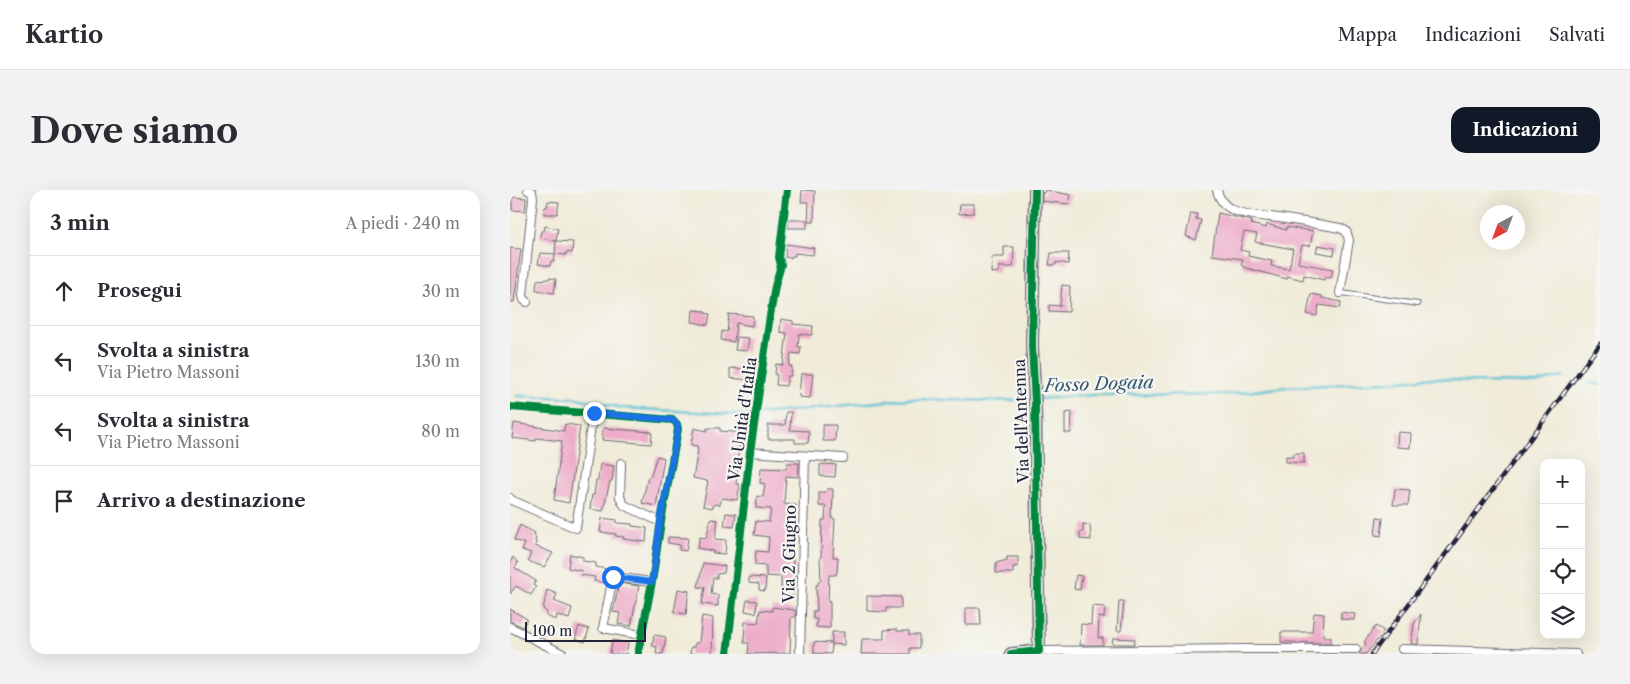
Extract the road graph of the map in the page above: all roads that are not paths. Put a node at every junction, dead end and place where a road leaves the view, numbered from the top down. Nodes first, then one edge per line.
1 (528, 190) edge
2 (787, 190) edge
3 (1036, 190) edge
4 (1217, 190) edge
5 (1340, 293) joint
6 (527, 302) dead end
7 (1418, 304) dead end
8 (510, 407) edge
9 (594, 413) junction
10 (750, 452) junction
11 (806, 456) junction
12 (843, 458) dead end
13 (621, 463) dead end
14 (510, 498) edge
15 (660, 522) junction
16 (652, 582) junction
17 (510, 627) edge
18 (641, 635) junction
19 (1356, 649) dead end
20 (1402, 649) dead end
21 (1039, 651) junction
22 (1055, 652) edge
23 (563, 654) edge
24 (638, 654) edge
25 (727, 654) edge
26 (800, 654) edge
27 (1011, 654) edge
28 (1576, 654) edge

1 - 6 street
2 - 10 street, Via Unità d'Italia
3 - 21 street, Via dell'Antenna
4 - 5 street
5 - 7 lane
8 - 9 street
9 - 14 street
9 - 15 street
10 - 11 street
10 - 25 street, Via Unità d'Italia
11 - 12 street
11 - 26 street, Via 2 Giugno
13 - 15 street
15 - 16 street
16 - 18 street
16 - 18 street
17 - 23 street
18 - 24 street
19 - 22 street
20 - 28 street
21 - 22 street
21 - 27 street

